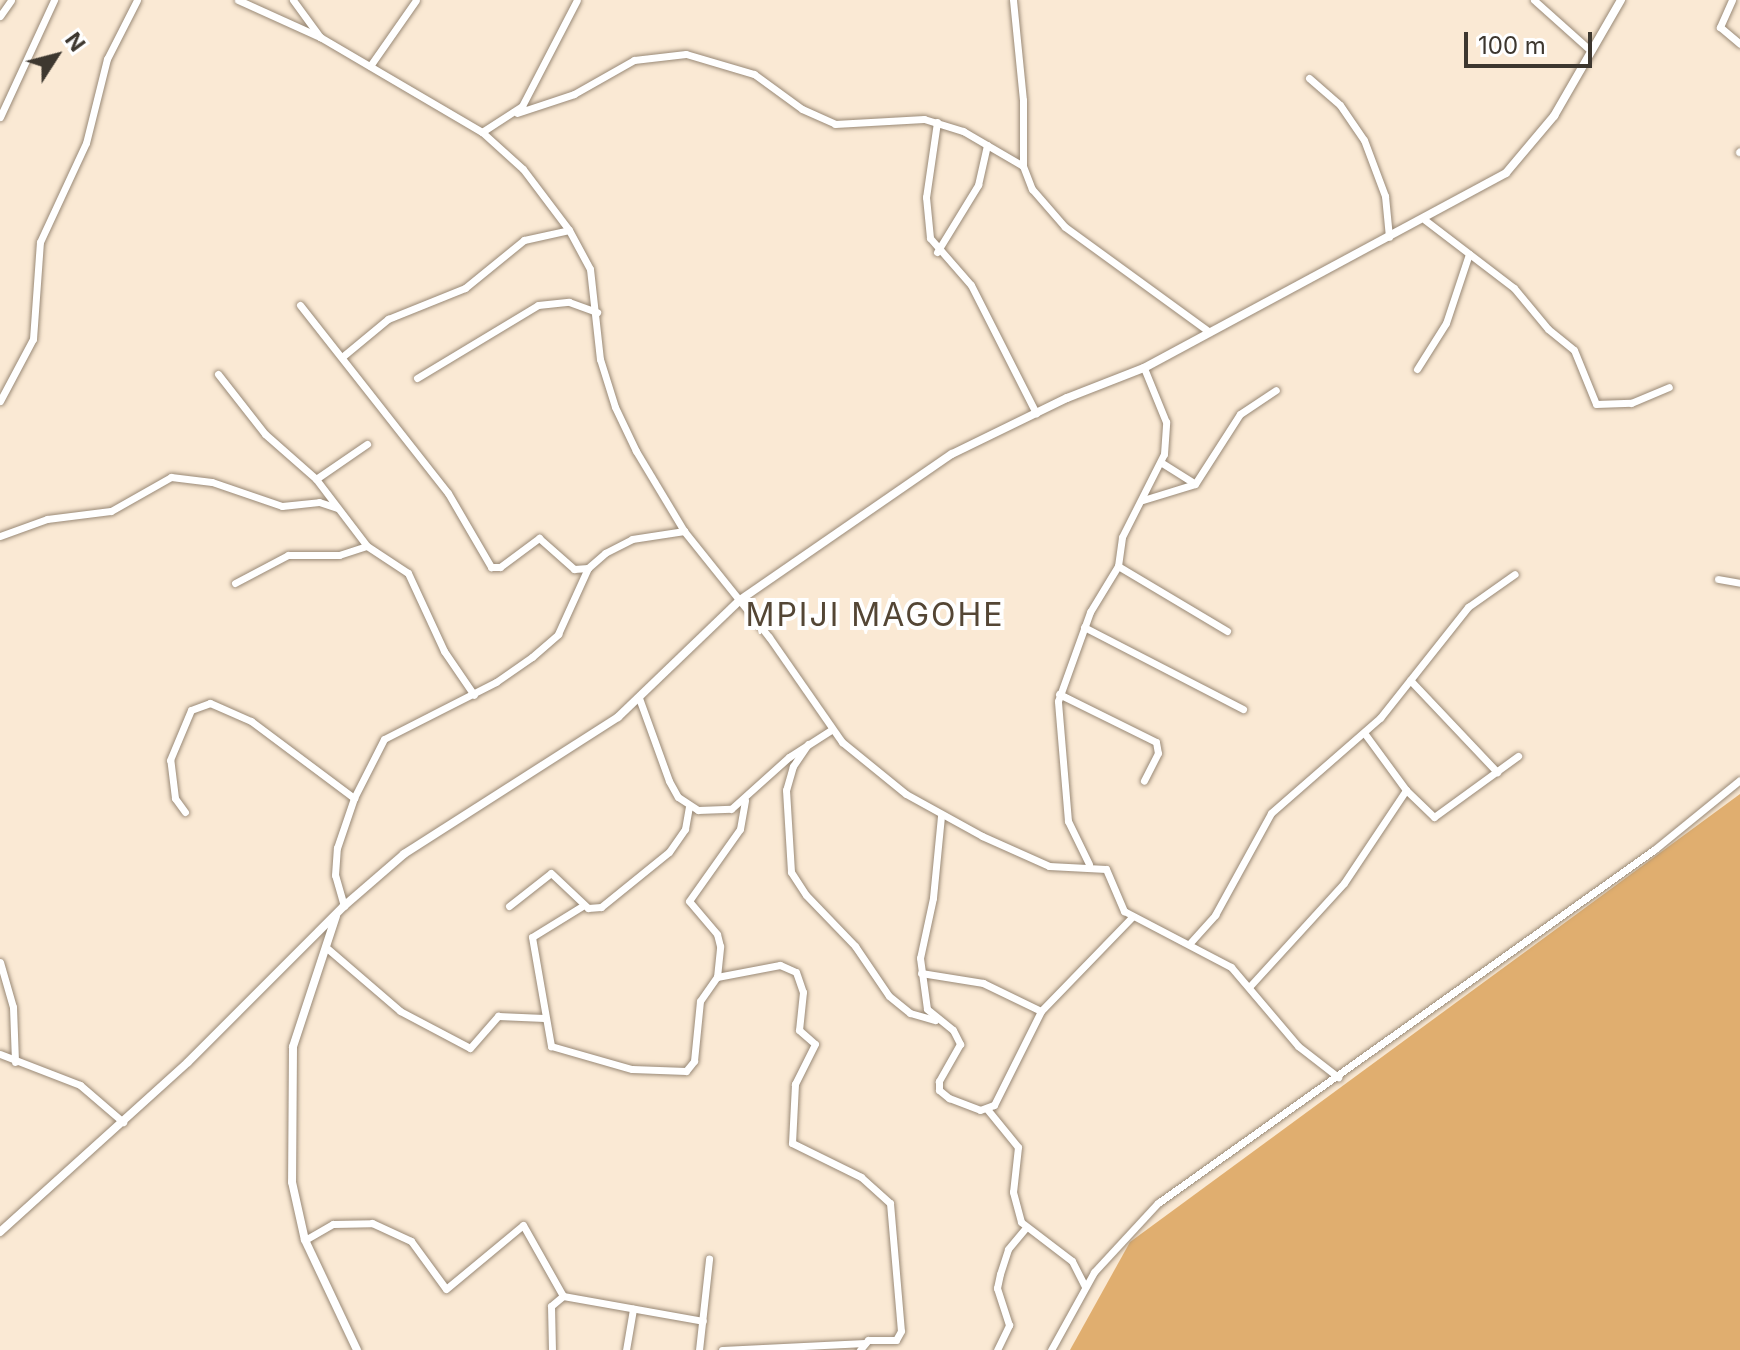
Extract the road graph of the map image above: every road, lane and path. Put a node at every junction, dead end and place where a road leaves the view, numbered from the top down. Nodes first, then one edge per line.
1 (11, 0) edge
2 (54, 0) edge
3 (137, 0) edge
4 (238, 0) edge
5 (293, 0) edge
6 (416, 0) edge
7 (577, 0) edge
8 (1013, 0) edge
9 (1534, 0) edge
10 (1621, 0) edge
11 (1732, 0) edge
12 (0, 16) edge
13 (320, 37) junction
14 (1740, 44) edge
15 (1590, 50) junction
16 (370, 66) junction
17 (1309, 78) dead end
18 (517, 113) junction
19 (0, 117) edge
20 (937, 122) junction
21 (482, 132) junction
22 (987, 145) junction
23 (1023, 166) junction
24 (1425, 220) junction
25 (569, 230) junction
26 (1389, 237) junction
27 (937, 252) junction
28 (1469, 254) junction
29 (300, 305) dead end
30 (597, 312) junction
31 (1208, 331) junction
32 (342, 357) junction
33 (1144, 368) junction
34 (1417, 369) dead end
35 (218, 374) dead end
36 (417, 378) dead end
37 (1669, 387) dead end
38 (1276, 390) dead end
39 (0, 401) edge
40 (1036, 413) junction
41 (367, 444) dead end
42 (1162, 463) junction
43 (316, 479) junction
44 (1195, 484) junction
45 (1143, 500) junction
46 (342, 512) junction
47 (684, 531) junction
48 (0, 536) edge
49 (367, 546) junction
50 (1118, 566) junction
51 (588, 568) junction
52 (1515, 574) dead end
53 (1718, 579) dead end
54 (235, 583) dead end
55 (1740, 583) edge
56 (740, 600) junction
57 (1084, 627) junction
58 (1227, 631) dead end
59 (1410, 680) junction
60 (1059, 694) junction
61 (474, 695) junction
62 (639, 698) junction
63 (1243, 709) dead end
64 (262, 717) dead end
65 (251, 721) junction
66 (831, 730) junction
67 (1365, 734) junction
68 (808, 744) junction
69 (1518, 756) dead end
70 (1497, 772) junction
71 (1740, 780) edge
72 (1144, 781) dead end
73 (1406, 790) junction
74 (354, 798) junction
75 (745, 800) junction
76 (689, 807) junction
77 (185, 812) dead end
78 (941, 816) junction
79 (1089, 864) junction
80 (584, 905) junction
81 (344, 906) junction
82 (509, 906) dead end
83 (336, 916) junction
84 (1132, 917) junction
85 (1190, 943) junction
86 (328, 949) junction
87 (0, 962) edge
88 (921, 973) junction
89 (717, 977) junction
90 (1250, 986) junction
91 (1041, 1011) junction
92 (544, 1018) junction
93 (935, 1020) junction
94 (0, 1054) edge
95 (15, 1062) junction
96 (1338, 1077) junction
97 (987, 1109) junction
98 (123, 1122) junction
99 (2, 1227) edge
100 (1025, 1229) junction
101 (305, 1240) junction
102 (709, 1259) dead end
103 (1085, 1287) junction
104 (563, 1296) junction
105 (633, 1309) junction
106 (703, 1321) junction
107 (862, 1346) edge
108 (357, 1350) edge
109 (552, 1350) edge
110 (626, 1350) edge
111 (699, 1350) edge
112 (722, 1350) edge
113 (997, 1350) edge
114 (1051, 1350) edge

1 - 12 street
2 - 19 street
3 - 39 street
4 - 13 street
5 - 13 street
6 - 16 street
7 - 18 street
8 - 23 street
9 - 15 street
10 - 15 street
11 - 14 street
13 - 16 street
15 - 24 street
16 - 21 street
17 - 26 street
18 - 20 street
18 - 21 street
20 - 22 street
20 - 27 street
21 - 25 street
22 - 23 street
22 - 27 street
23 - 31 street
24 - 26 street
24 - 28 street
25 - 30 street
25 - 32 street
26 - 31 street
27 - 40 street
28 - 34 street
28 - 37 street
29 - 32 street
30 - 36 street
30 - 47 street
31 - 33 street
32 - 51 street
33 - 40 street
33 - 42 street
35 - 43 street
38 - 44 street
40 - 56 street
41 - 43 street
42 - 44 street
42 - 45 street
43 - 46 street
44 - 45 street
45 - 50 street
46 - 48 street
46 - 49 street
47 - 51 street
47 - 56 street
49 - 54 street
49 - 61 street
50 - 57 street
50 - 58 street
51 - 61 street
52 - 59 street
53 - 55 street
56 - 62 street
56 - 66 street
57 - 60 street
57 - 63 street
59 - 67 street
59 - 70 street
60 - 72 street
60 - 79 street
61 - 74 street
62 - 76 street
62 - 81 street
64 - 65 street
65 - 74 street
65 - 77 street
66 - 68 street
66 - 78 street
67 - 73 street
67 - 85 street
68 - 75 street
68 - 93 street
69 - 70 street
70 - 73 street
71 - 96 street
73 - 90 street
74 - 81 street
75 - 76 street
75 - 89 street
76 - 80 street
78 - 79 street
78 - 88 street
79 - 84 street
80 - 82 street
80 - 92 street
81 - 83 street
83 - 86 street
83 - 98 street
84 - 85 street
84 - 91 street
85 - 90 street
86 - 92 street
86 - 101 street
87 - 95 street
88 - 91 street
88 - 93 street
89 - 92 street
89 - 107 street
90 - 96 street
91 - 97 street
93 - 97 street
94 - 95 street
95 - 98 street
96 - 103 street
97 - 100 street
98 - 99 street
100 - 103 street
100 - 113 street
101 - 104 street
101 - 108 street
102 - 106 street
103 - 114 street
104 - 105 street
104 - 109 street
105 - 106 street
105 - 110 street
106 - 111 street
107 - 112 street

